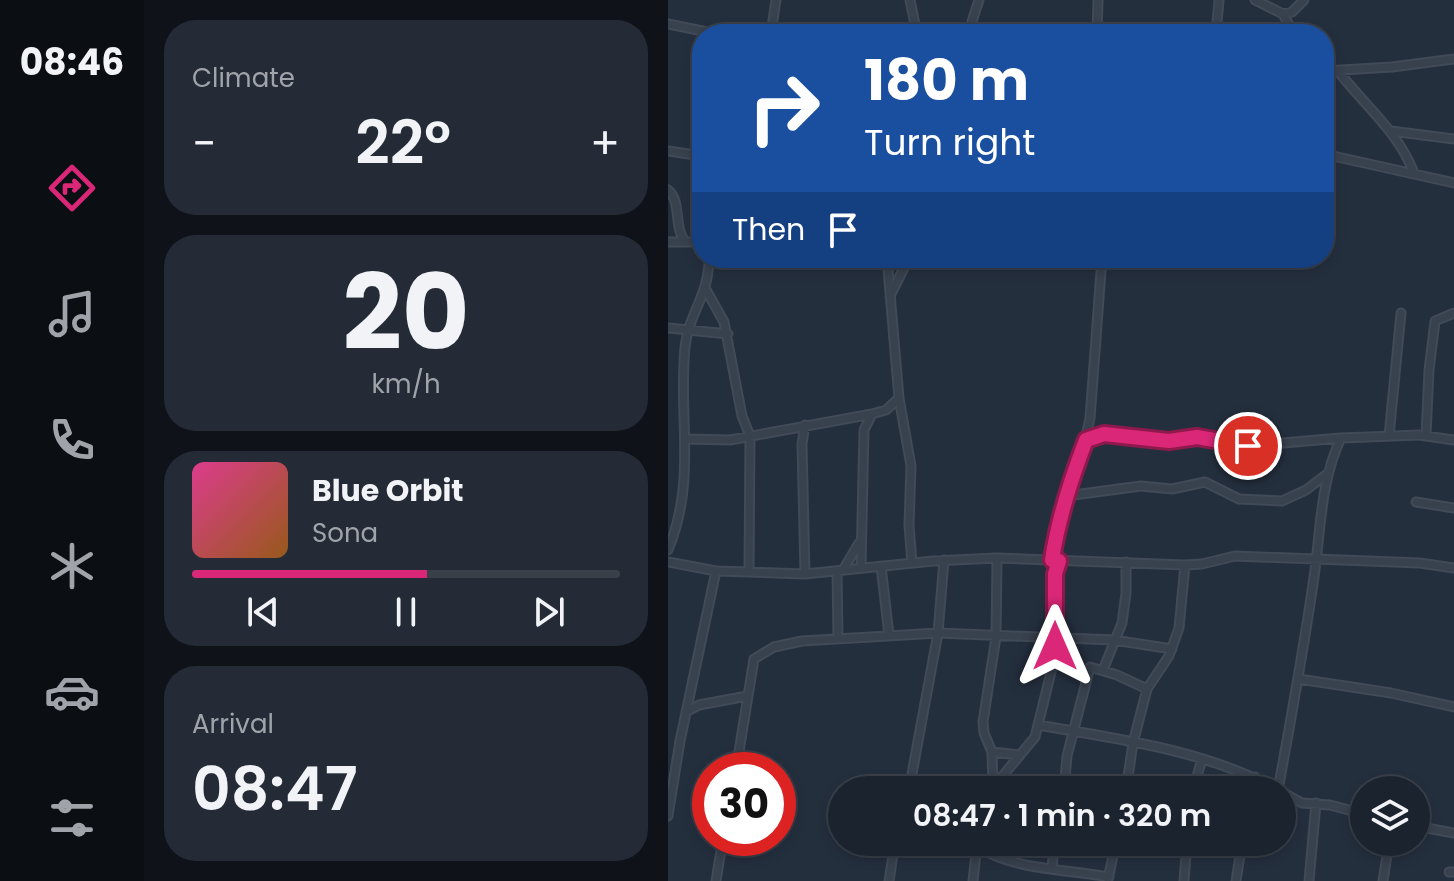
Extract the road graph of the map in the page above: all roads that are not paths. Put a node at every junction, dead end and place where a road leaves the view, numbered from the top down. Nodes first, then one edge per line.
1 (776, 0) edge
2 (910, 0) edge
3 (979, 0) edge
4 (1098, 0) edge
5 (1219, 0) edge
6 (1255, 0) edge
7 (1304, 0) edge
8 (1283, 14) junction
9 (668, 24) edge
10 (772, 24) edge
11 (915, 24) edge
12 (971, 24) edge
13 (1097, 24) edge
14 (1217, 24) edge
15 (1288, 24) edge
16 (692, 29) edge
17 (1453, 57) edge
18 (1334, 71) edge
19 (1338, 71) junction
20 (1391, 131) junction
21 (1454, 139) edge
22 (668, 151) edge
23 (692, 155) edge
24 (1334, 156) edge
25 (1414, 173) junction
26 (1454, 183) edge
27 (668, 190) edge
28 (668, 242) edge
29 (685, 242) junction
30 (692, 242) edge
31 (708, 268) edge
32 (888, 268) edge
33 (904, 268) edge
34 (1101, 268) edge
35 (705, 288) junction
36 (889, 298) junction
37 (1401, 313) dead end
38 (1454, 313) edge
39 (668, 328) edge
40 (688, 330) junction
41 (728, 334) junction
42 (899, 398) junction
43 (872, 414) junction
44 (805, 425) junction
45 (790, 429) junction
46 (750, 436) junction
47 (1389, 436) junction
48 (1426, 436) junction
49 (1341, 438) junction
50 (686, 439) junction
51 (1086, 440) junction
52 (1454, 440) edge
53 (802, 444) junction
54 (1328, 472) junction
55 (1066, 496) junction
56 (1416, 502) dead end
57 (1454, 508) edge
58 (860, 541) junction
59 (668, 550) edge
60 (997, 558) junction
61 (1316, 558) junction
62 (944, 560) junction
63 (1056, 560) junction
64 (668, 562) edge
65 (1126, 562) junction
66 (912, 563) junction
67 (1185, 565) junction
68 (881, 566) junction
69 (861, 567) junction
70 (1454, 568) edge
71 (716, 571) junction
72 (840, 571) junction
73 (749, 572) junction
74 (805, 574) junction
75 (938, 633) junction
76 (889, 635) junction
77 (996, 637) junction
78 (1055, 638) junction
79 (838, 639) junction
80 (1114, 640) junction
81 (1172, 649) junction
82 (1103, 670) junction
83 (1299, 679) junction
84 (1147, 689) junction
85 (747, 696) junction
86 (1454, 707) edge
87 (686, 712) junction
88 (1038, 725) junction
89 (1075, 731) junction
90 (668, 739) edge
91 (680, 741) junction
92 (1133, 743) junction
93 (739, 752) edge
94 (992, 752) junction
95 (1019, 755) junction
96 (1202, 759) junction
97 (912, 776) edge
98 (992, 776) edge
99 (1002, 776) edge
100 (1065, 776) edge
101 (1128, 776) edge
102 (1197, 776) edge
103 (1252, 776) edge
104 (1281, 776) edge
105 (1296, 800) edge
106 (1316, 803) junction
107 (1350, 811) edge
108 (668, 816) edge
109 (1430, 829) edge
110 (1454, 833) edge
111 (720, 856) edge
112 (893, 856) edge
113 (976, 856) edge
114 (991, 856) joint
115 (1053, 856) edge
116 (1113, 856) edge
117 (1186, 856) edge
118 (1240, 856) edge
119 (1387, 856) edge
120 (975, 861) junction
121 (1052, 867) junction
122 (1108, 879) edge
123 (716, 881) edge
124 (889, 881) edge
125 (973, 881) edge
126 (1184, 881) edge
127 (1236, 881) edge
128 (1309, 881) edge
129 (1383, 881) edge

1 - 10 street
2 - 11 street
3 - 12 street
4 - 13 street
5 - 14 street
6 - 8 street
7 - 8 street
8 - 15 street
9 - 16 street
17 - 19 street
18 - 19 street
19 - 20 street
20 - 21 street
20 - 25 street
22 - 23 street
24 - 25 street
25 - 26 street
27 - 29 street
28 - 29 street
29 - 30 street
31 - 35 street
32 - 36 street
33 - 36 street
34 - 51 street
35 - 40 street
35 - 41 street
36 - 42 street
37 - 47 street
38 - 48 street
39 - 40 street
40 - 41 street
40 - 50 street
41 - 46 street
42 - 43 street
42 - 66 street
43 - 44 street
43 - 58 street
44 - 45 street
44 - 53 street
45 - 46 street
45 - 53 street
46 - 50 street
46 - 73 street
47 - 48 street
47 - 49 street
48 - 52 street
49 - 51 street
49 - 54 street
50 - 59 street
51 - 55 street
53 - 74 street
54 - 55 street
54 - 61 street
55 - 63 street
56 - 57 street
58 - 69 street
58 - 72 street
60 - 62 street
60 - 63 street
60 - 77 street
61 - 67 street
61 - 70 street
61 - 83 street
62 - 66 street
62 - 75 street
63 - 65 street
63 - 78 street
64 - 71 street
65 - 67 street
65 - 80 street
66 - 68 street
67 - 81 street
68 - 69 street
68 - 76 street
69 - 72 street
71 - 73 street
71 - 87 street
72 - 74 street
72 - 79 street
73 - 74 street
75 - 76 street
75 - 77 street
75 - 97 street
76 - 79 street
77 - 78 street
77 - 94 street
78 - 80 street
78 - 88 street
79 - 85 street
80 - 81 street
80 - 82 street
81 - 84 street
82 - 84 street
82 - 89 street
83 - 86 street
83 - 104 street
84 - 92 street
85 - 87 street
85 - 93 street
87 - 91 street
88 - 89 street
88 - 95 street
89 - 92 street
89 - 100 street
90 - 91 street
91 - 108 street
92 - 96 street
92 - 101 street
94 - 95 street
94 - 98 street
95 - 99 street
96 - 102 street
96 - 103 street
105 - 106 street
106 - 107 street
106 - 128 street
109 - 110 street
111 - 123 street
112 - 124 street
113 - 120 street
114 - 120 street
114 - 121 street
115 - 121 street
116 - 122 street
117 - 126 street
118 - 127 street
119 - 129 street
120 - 125 street
121 - 122 street

